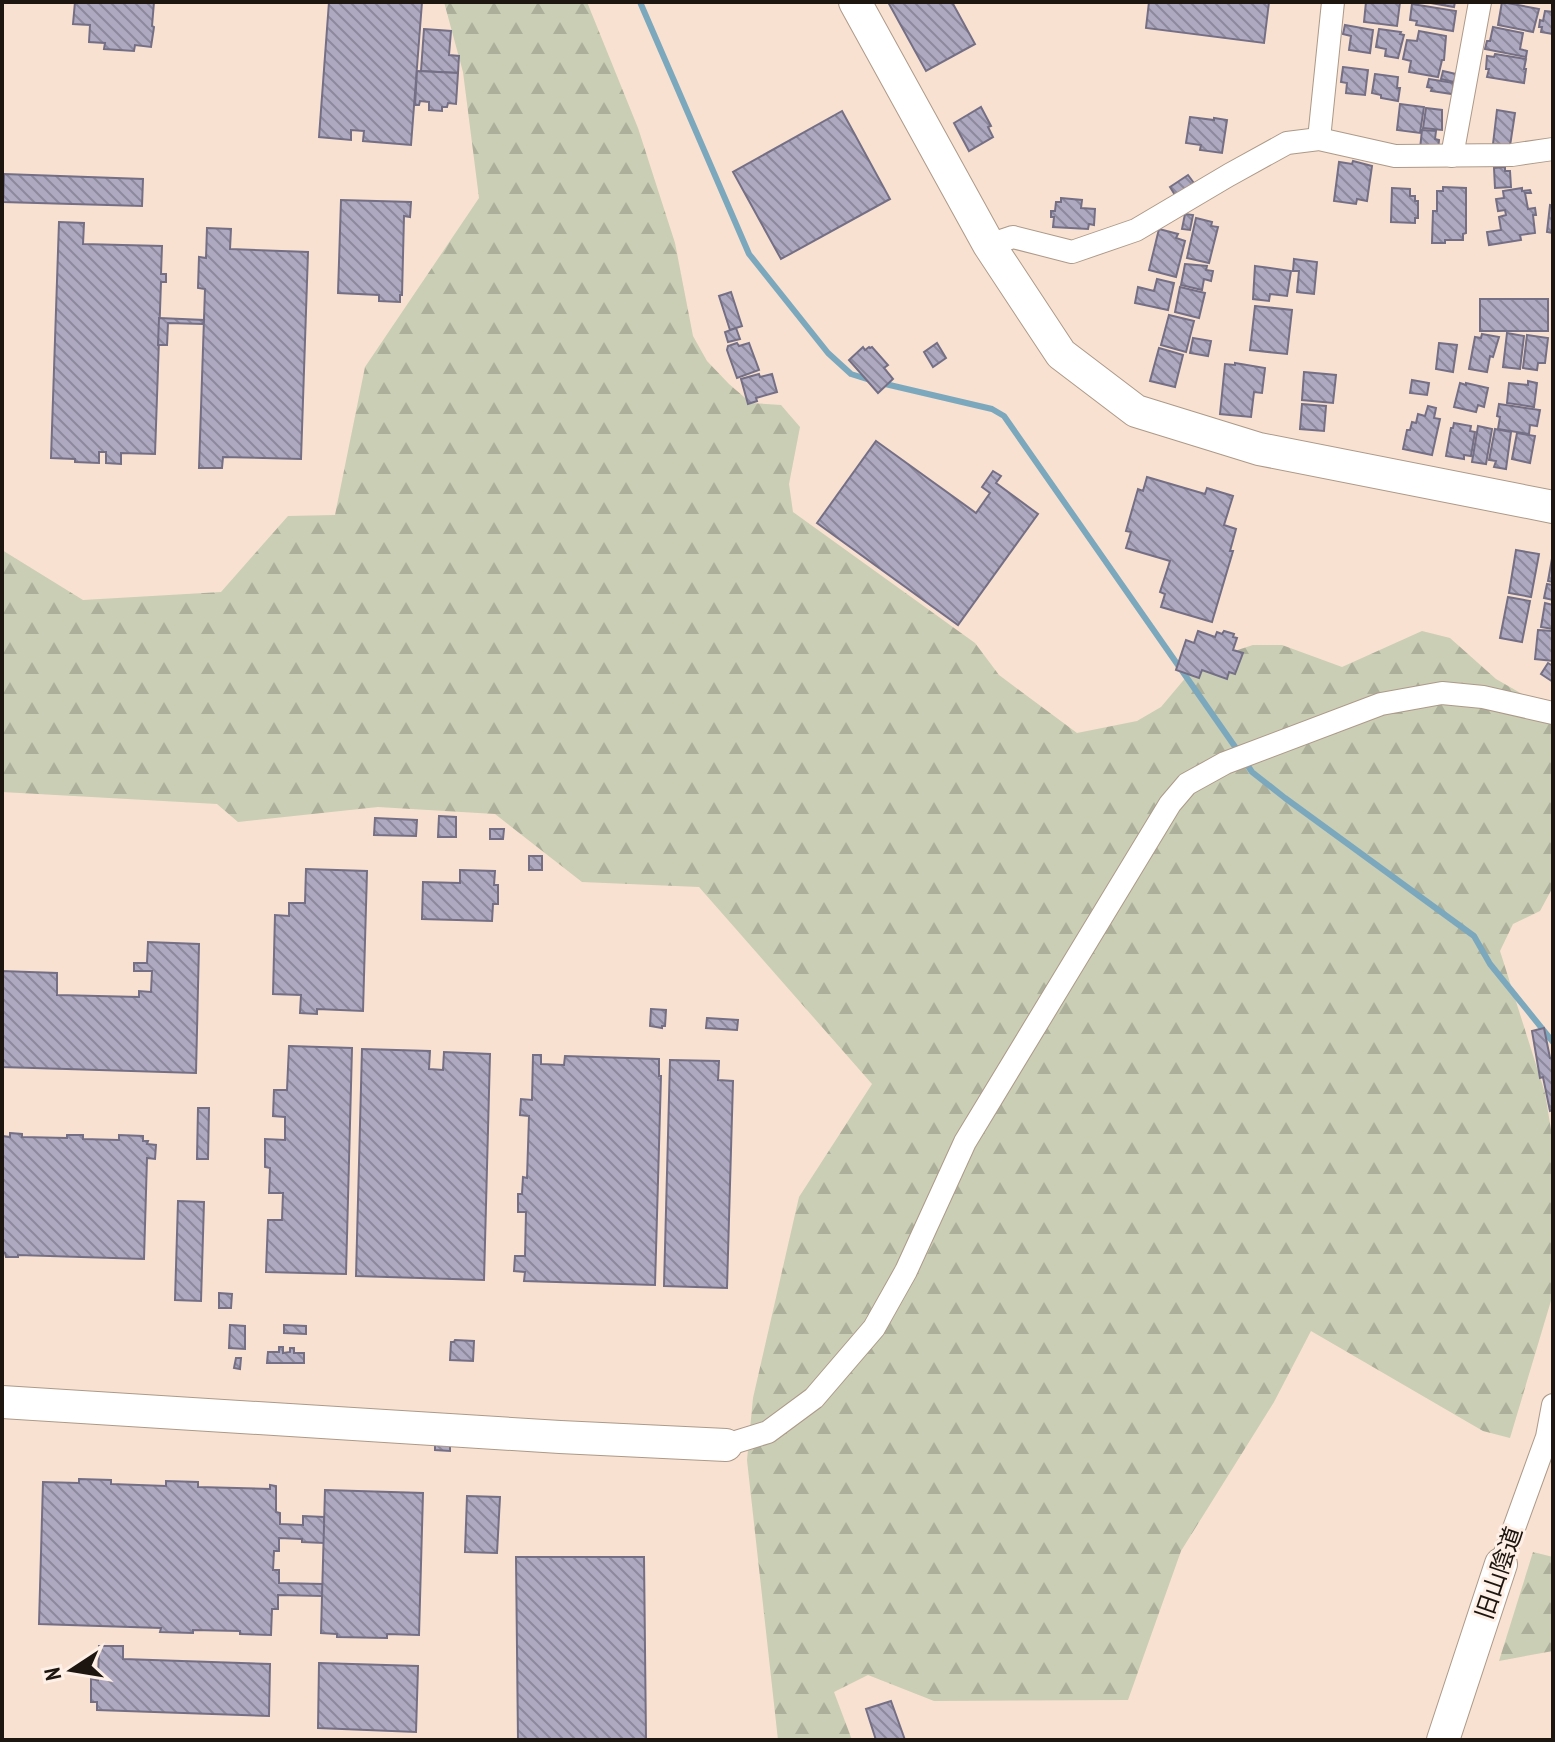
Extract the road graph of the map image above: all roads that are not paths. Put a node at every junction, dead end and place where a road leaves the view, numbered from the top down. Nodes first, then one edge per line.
1 (855, 2) edge
2 (1333, 2) edge
3 (1480, 2) edge
4 (1319, 139) junction
5 (1553, 149) edge
6 (1452, 156) junction
7 (989, 245) junction
8 (1553, 507) edge
9 (1553, 713) edge
10 (2, 1402) edge
11 (1553, 1405) edge
12 (726, 1445) joint
13 (1501, 1564) joint
14 (1443, 1740) edge

1 - 7 street
2 - 4 street
3 - 6 street
4 - 6 street
4 - 7 street
5 - 6 street
7 - 8 street
9 - 12 street
10 - 12 street
11 - 13 street, 旧山陰道
13 - 14 street, 旧山陰道

